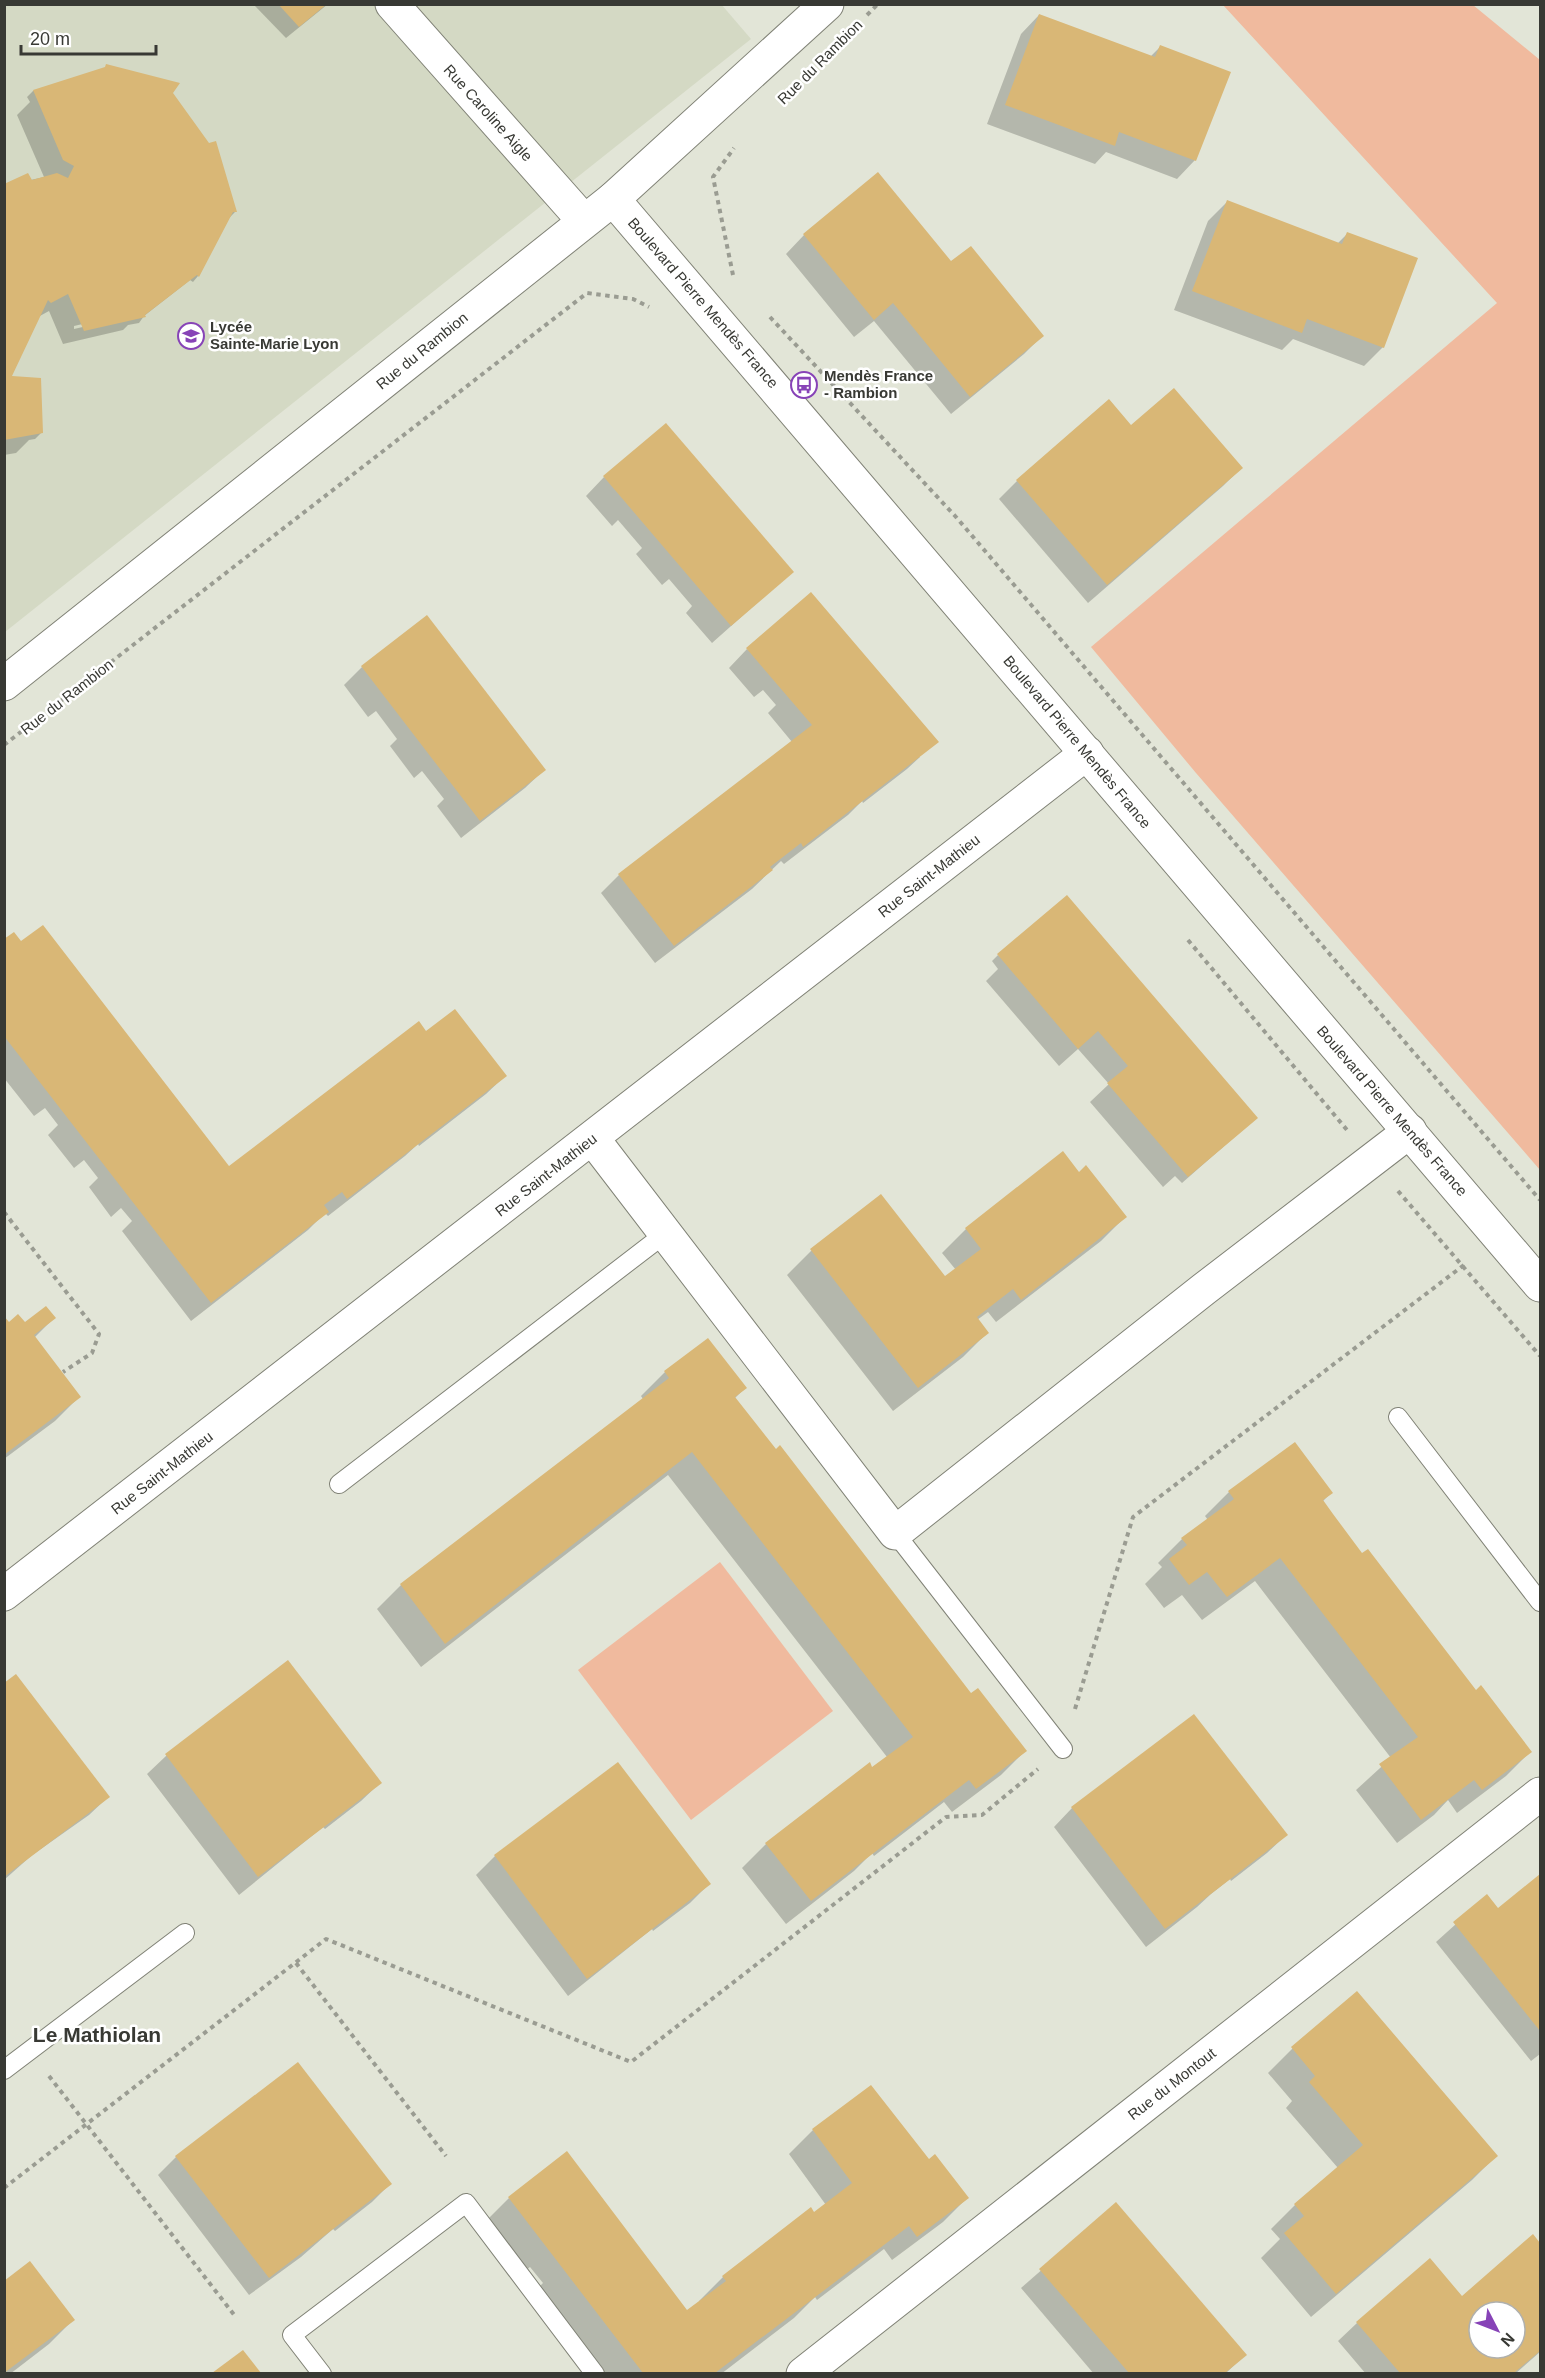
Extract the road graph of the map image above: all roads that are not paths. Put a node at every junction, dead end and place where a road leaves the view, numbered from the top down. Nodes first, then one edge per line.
1 (392, 4) edge
2 (827, 4) edge
3 (613, 199) junction
4 (584, 221) junction
5 (4, 684) edge
6 (1087, 753) junction
7 (1410, 1131) junction
8 (593, 1139) junction
9 (666, 1233) junction
10 (1540, 1285) edge
11 (1398, 1417) dead end
12 (339, 1484) dead end
13 (895, 1533) junction
14 (4, 1594) edge
15 (1540, 1602) edge
16 (1063, 1749) road end
17 (1540, 1794) edge
18 (185, 1933) dead end
19 (4, 2070) edge
20 (322, 2373) edge
21 (595, 2373) edge
22 (803, 2373) edge

1 - 4 street, Rue Caroline Aigle
2 - 3 street, Rue du Rambion
3 - 4 street, Rue du Rambion
3 - 6 street, Boulevard Pierre Mendès France
4 - 5 street, Rue du Rambion
6 - 7 street, Boulevard Pierre Mendès France
6 - 8 street, Rue Saint-Mathieu
7 - 10 street, Boulevard Pierre Mendès France
7 - 13 street
8 - 9 street
8 - 14 street, Rue Saint-Mathieu
9 - 12 lane
9 - 13 street
11 - 15 lane
13 - 16 lane
17 - 22 street, Rue du Montout
18 - 19 lane
20 - 21 lane

